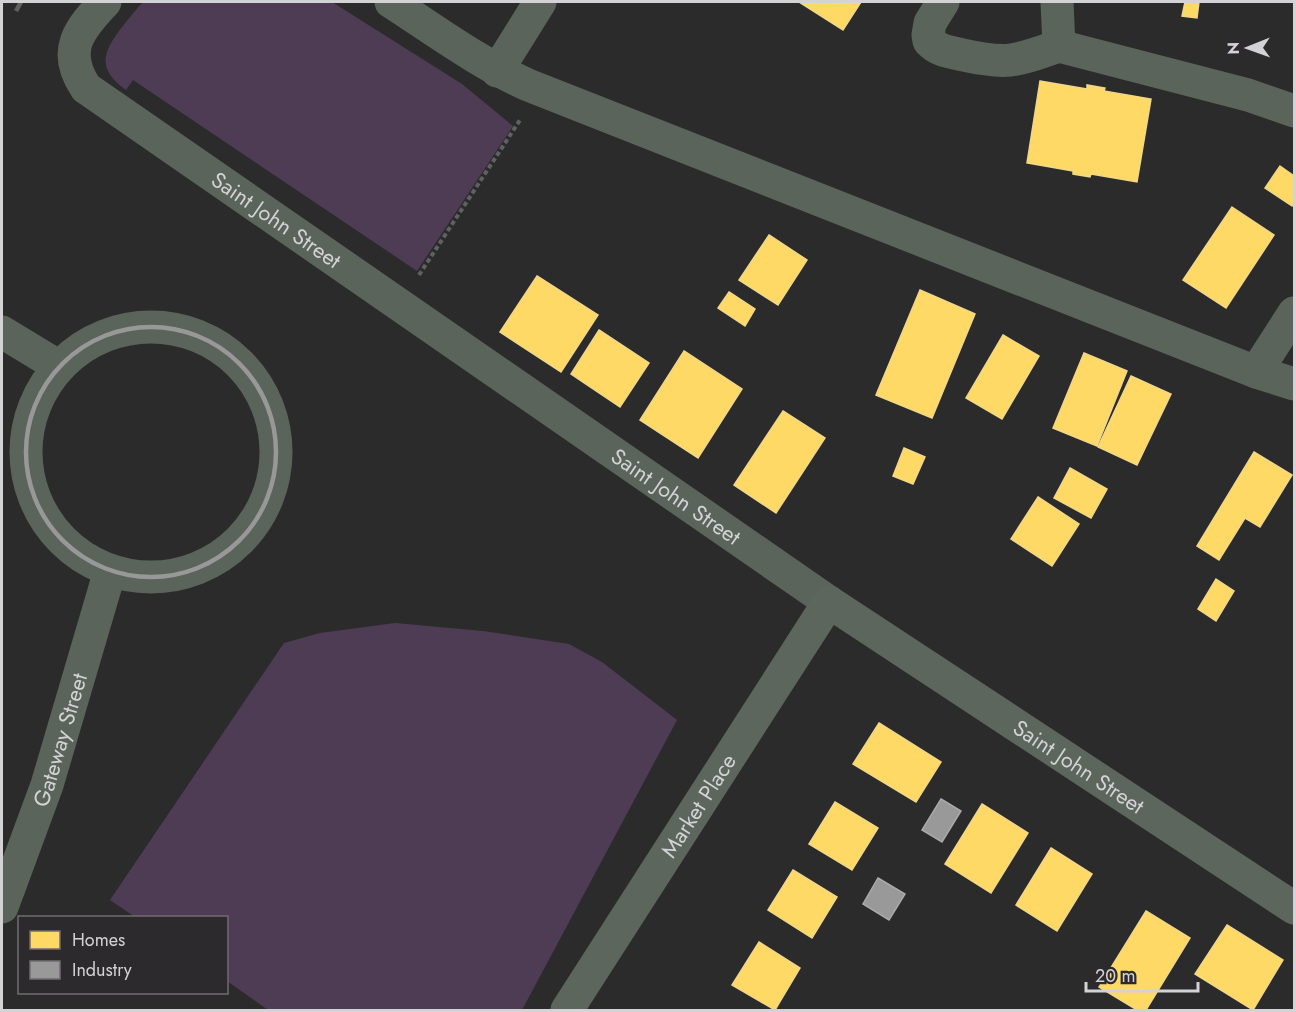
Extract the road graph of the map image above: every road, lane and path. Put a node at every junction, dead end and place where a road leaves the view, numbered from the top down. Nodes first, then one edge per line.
1 (105, 2) edge
2 (391, 2) edge
3 (540, 2) edge
4 (943, 2) edge
5 (1057, 2) edge
6 (1059, 46) junction
7 (497, 71) junction
8 (1294, 111) edge
9 (515, 127) dead end
10 (435, 250) dead end
11 (1294, 314) edge
12 (2, 332) edge
13 (58, 366) junction
14 (1256, 372) junction
15 (1294, 384) edge
16 (110, 571) junction
17 (830, 602) junction
18 (2, 907) edge
19 (1294, 909) edge
20 (567, 1011) edge

1 - 17 street, Saint John Street
2 - 7 street
3 - 7 street
4 - 6 street
5 - 6 street
6 - 8 street
7 - 14 street
9 - 10 path
11 - 14 street
12 - 13 street
13 - 16 street
13 - 16 street
14 - 15 street
16 - 18 street, Gateway Street
17 - 19 street, Saint John Street
17 - 20 street, Market Place

